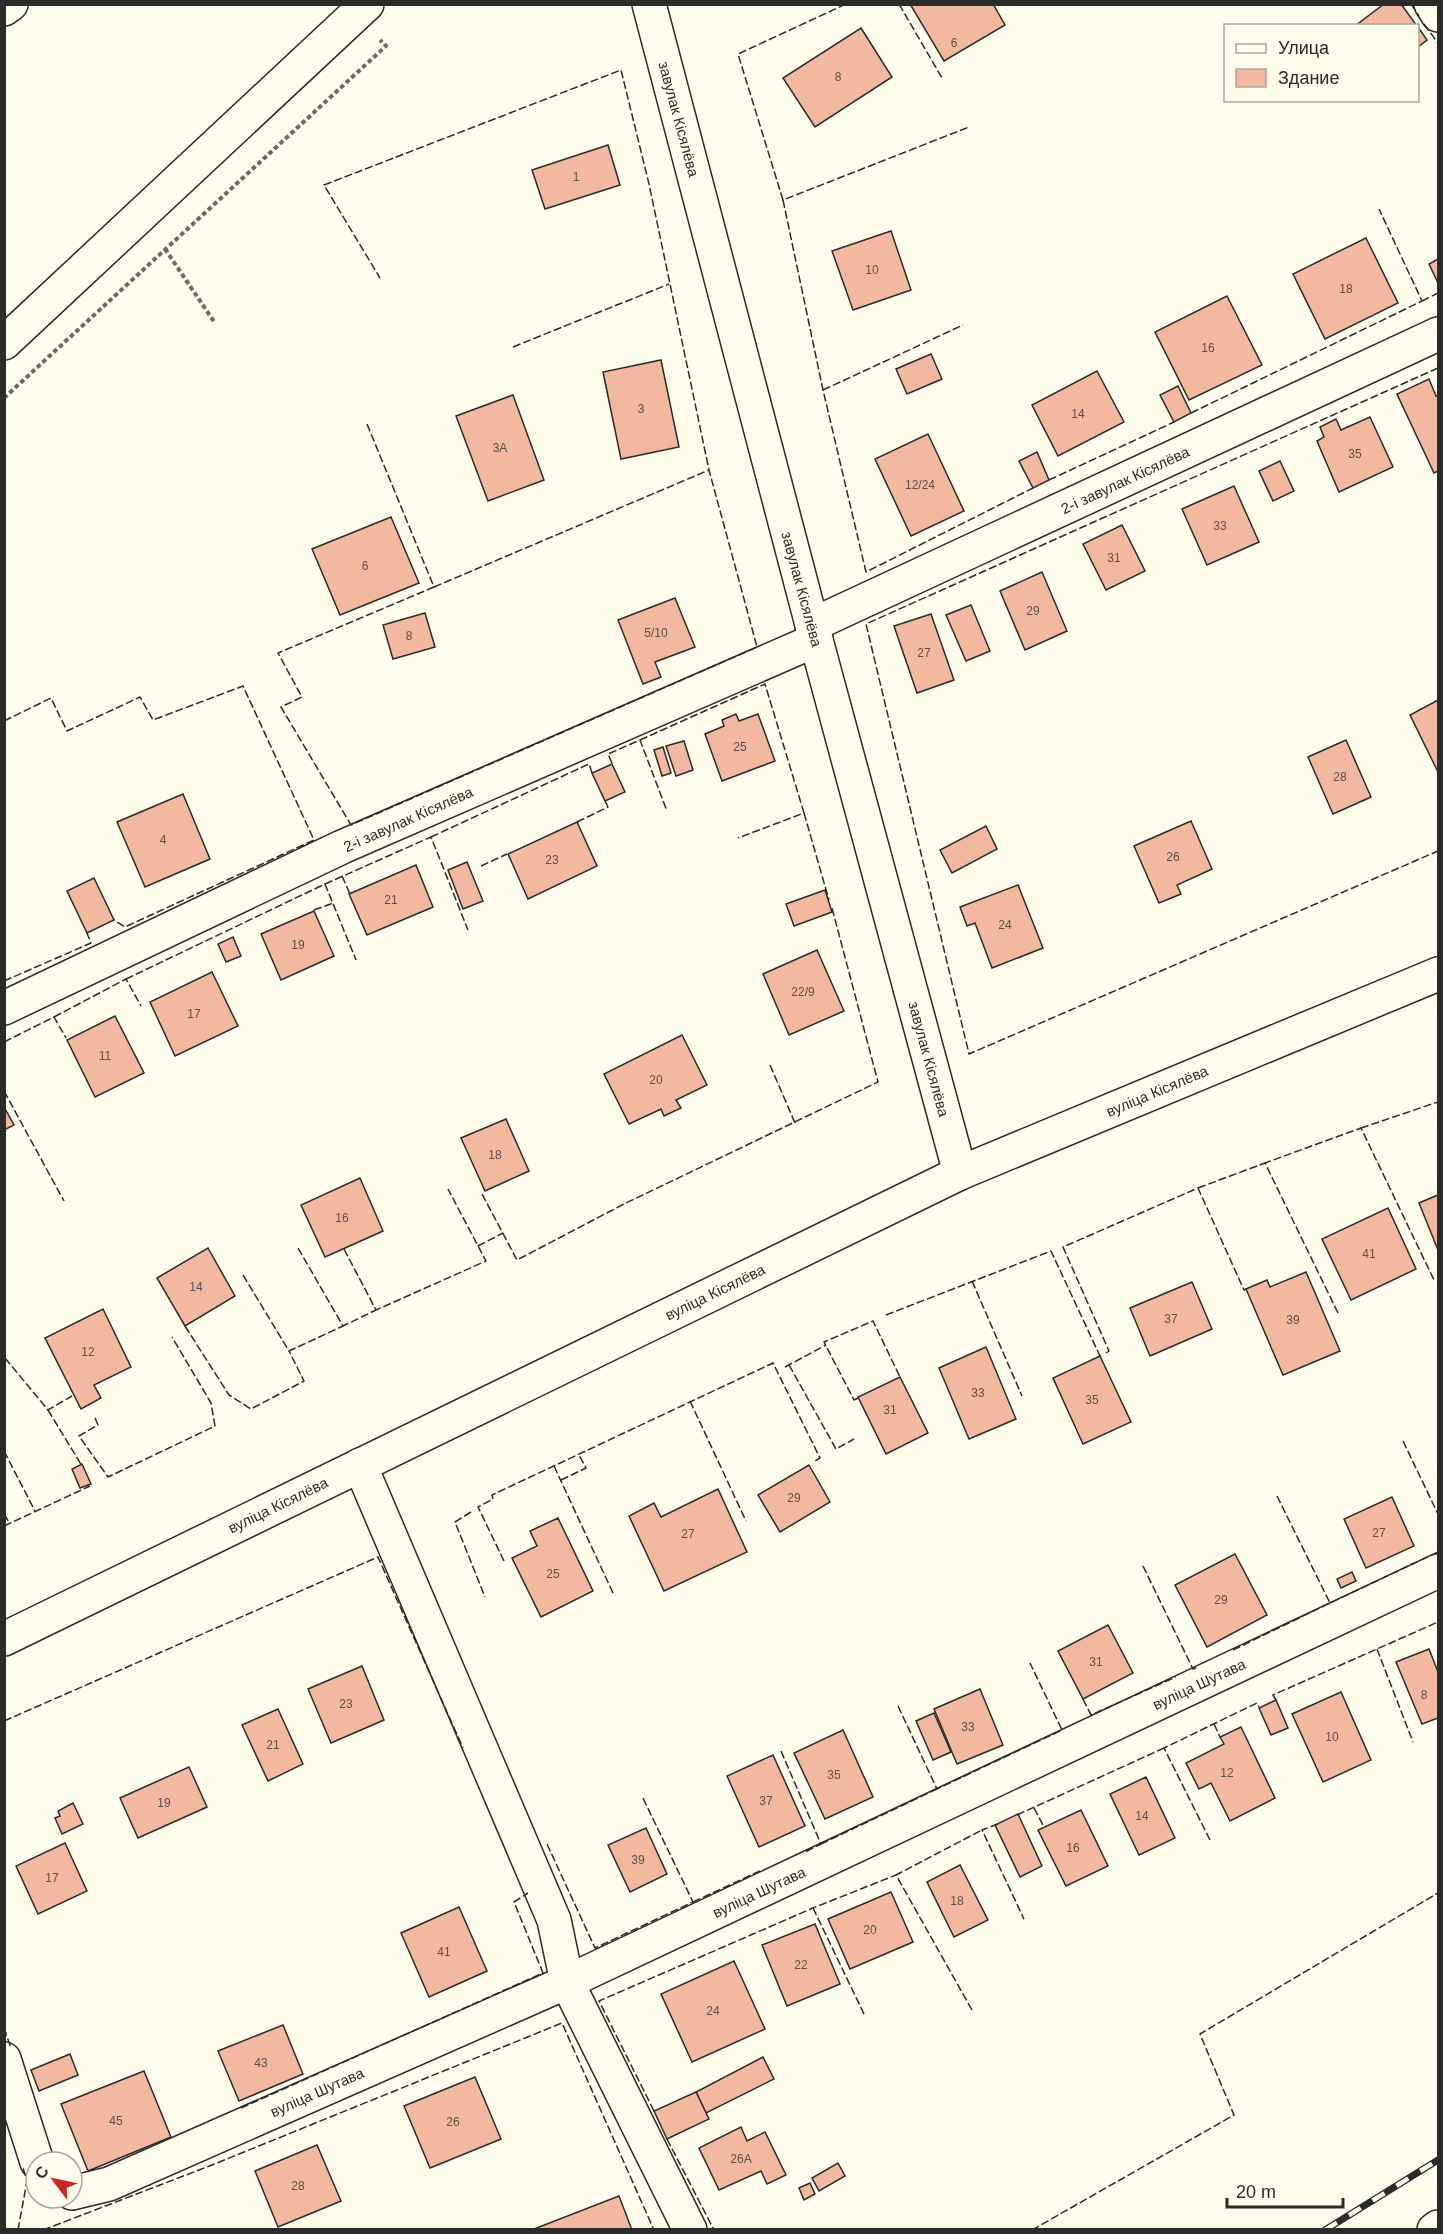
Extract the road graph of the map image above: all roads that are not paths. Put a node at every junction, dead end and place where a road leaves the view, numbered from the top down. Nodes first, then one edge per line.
1 (11, 4) edge
2 (367, 4) edge
3 (649, 4) edge
4 (1431, 4) edge
5 (4, 9) edge
6 (1438, 15) edge
7 (1438, 334) edge
8 (4, 343) edge
9 (814, 633) junction
10 (1438, 974) edge
11 (4, 1008) edge
12 (960, 1173) junction
13 (360, 1465) junction
14 (1438, 1572) edge
15 (4, 1639) edge
16 (567, 1982) junction
17 (4, 2058) edge
18 (33, 2150) edge
19 (84, 2190) edge
20 (1438, 2227) edge
21 (690, 2229) edge
22 (1434, 2229) edge

1 - 5 street
2 - 8 street
3 - 9 street, завулак Кісялёва
4 - 6 street
7 - 9 street, 2-і завулак Кісялёва
9 - 11 street, 2-і завулак Кісялёва
9 - 12 street, завулак Кісялёва
10 - 12 street, вуліца Кісялёва
12 - 13 street, вуліца Кісялёва
13 - 15 street, вуліца Кісялёва
13 - 16 street
14 - 16 street, вуліца Шутава
16 - 19 street, вуліца Шутава
16 - 21 street
17 - 18 street
20 - 22 street

